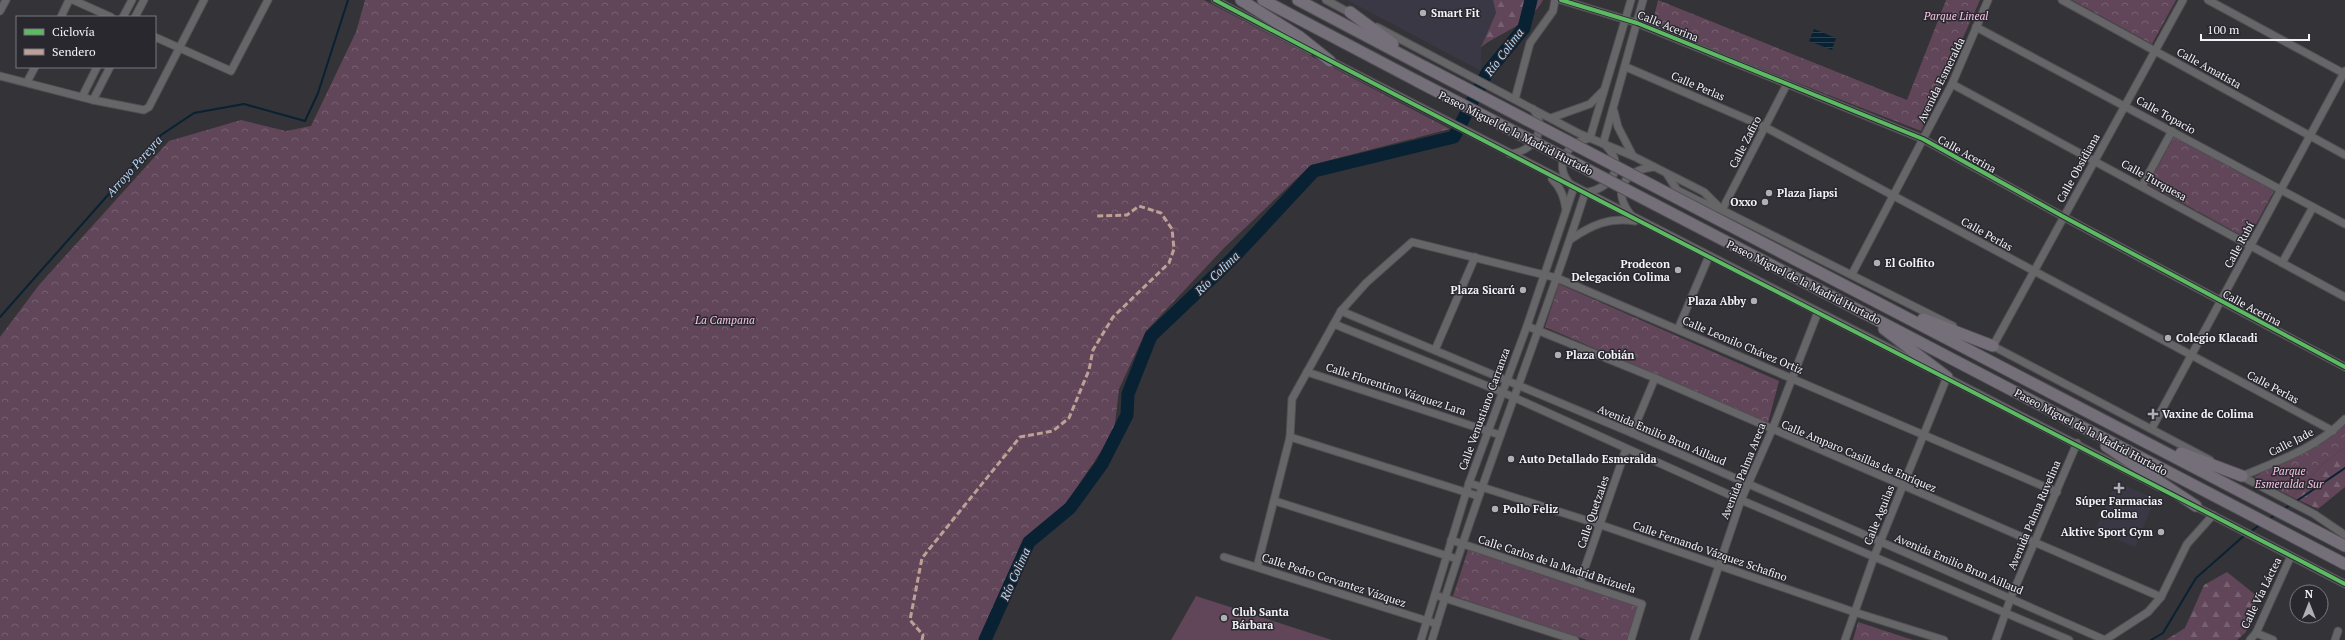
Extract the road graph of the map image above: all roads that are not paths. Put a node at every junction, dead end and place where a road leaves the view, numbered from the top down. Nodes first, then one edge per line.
1 (6, 0) edge
2 (69, 0) edge
3 (74, 0) edge
4 (132, 0) edge
5 (144, 0) edge
6 (204, 0) edge
7 (268, 0) edge
8 (1215, 0) edge
9 (1241, 0) edge
10 (1262, 0) edge
11 (1298, 0) edge
12 (1326, 0) edge
13 (1555, 0) edge
14 (1561, 0) edge
15 (1631, 0) edge
16 (1643, 0) edge
17 (1988, 0) edge
18 (2062, 0) edge
19 (2183, 0) edge
20 (2208, 0) edge
21 (0, 11) edge
22 (1350, 12) junction
23 (61, 16) edge
24 (109, 16) edge
25 (124, 16) edge
26 (136, 16) edge
27 (1625, 19) junction
28 (1637, 23) junction
29 (1976, 27) junction
30 (156, 37) edge
31 (179, 48) junction
32 (2155, 51) junction
33 (1330, 61) junction
34 (1425, 66) junction
35 (1626, 67) junction
36 (34, 68) edge
37 (96, 68) edge
38 (109, 68) edge
39 (2345, 73) edge
40 (0, 76) edge
41 (27, 82) junction
42 (1787, 84) junction
43 (1952, 84) junction
44 (1604, 90) junction
45 (82, 97) junction
46 (1515, 99) junction
47 (93, 100) junction
48 (2125, 105) junction
49 (1530, 107) junction
50 (1614, 110) junction
51 (1551, 118) junction
52 (1765, 127) junction
53 (2172, 131) junction
54 (2310, 136) junction
55 (1590, 138) junction
56 (1923, 139) junction
57 (1603, 144) junction
58 (1510, 154) junction
59 (2345, 155) edge
60 (1633, 156) junction
61 (2095, 161) junction
62 (1654, 167) junction
63 (1548, 174) junction
64 (2142, 186) junction
65 (1574, 187) junction
66 (2281, 190) junction
67 (1585, 193) junction
68 (1894, 195) junction
69 (2313, 207) junction
70 (1722, 210) junction
71 (1566, 212) junction
72 (1633, 218) junction
73 (2064, 218) junction
74 (1642, 222) junction
75 (2345, 224) edge
76 (1571, 239) junction
77 (2250, 246) junction
78 (1709, 256) junction
79 (1475, 257) junction
80 (2282, 263) junction
81 (2034, 272) junction
82 (1545, 274) junction
83 (1852, 274) junction
84 (1557, 278) junction
85 (1867, 297) junction
86 (2345, 297) edge
87 (2221, 301) junction
88 (1341, 311) junction
89 (1860, 311) junction
90 (1818, 312) junction
91 (1334, 324) junction
92 (1527, 326) junction
93 (1678, 329) junction
94 (1538, 330) junction
95 (1993, 346) junction
96 (1435, 350) junction
97 (2191, 356) junction
98 (2345, 367) edge
99 (1307, 372) junction
100 (1791, 377) junction
101 (1947, 377) junction
102 (1655, 378) junction
103 (1507, 380) junction
104 (1518, 384) junction
105 (1502, 392) junction
106 (1514, 398) junction
107 (2061, 415) junction
108 (2345, 419) edge
109 (2152, 428) junction
110 (1488, 430) junction
111 (1772, 430) junction
112 (2333, 431) junction
113 (1632, 433) junction
114 (1500, 435) junction
115 (1923, 436) junction
116 (1290, 437) junction
117 (2142, 439) junction
118 (2077, 443) junction
119 (1626, 449) junction
120 (2242, 476) junction
121 (1469, 483) junction
122 (1748, 484) junction
123 (1902, 486) junction
124 (1481, 487) junction
125 (1466, 492) junction
126 (2056, 492) junction
127 (1478, 496) junction
128 (1741, 500) junction
129 (1275, 501) junction
130 (2196, 506) junction
131 (2213, 515) junction
132 (1601, 525) junction
133 (2345, 535) edge
134 (1451, 540) junction
135 (1879, 542) junction
136 (2034, 543) junction
137 (1463, 544) junction
138 (2345, 546) edge
139 (1446, 556) junction
140 (2291, 556) junction
141 (1224, 557) dead end
142 (1874, 557) junction
143 (1457, 560) junction
144 (2345, 564) edge
145 (1719, 565) junction
146 (1257, 567) junction
147 (1580, 582) junction
148 (2345, 584) edge
149 (1434, 595) junction
150 (2011, 597) junction
151 (2162, 597) junction
152 (1445, 598) junction
153 (1854, 612) junction
154 (2005, 612) junction
155 (1427, 621) junction
156 (1437, 624) junction
157 (2338, 631) dead end
158 (2256, 633) junction
159 (1562, 638) edge
160 (1421, 640) edge
161 (1432, 640) edge
162 (1575, 640) edge
163 (1631, 640) edge
164 (1694, 640) edge
165 (1845, 640) edge
166 (1944, 640) edge
167 (1996, 640) edge
168 (2069, 640) edge
169 (2105, 640) edge
170 (2250, 640) edge
171 (2273, 640) edge
172 (2335, 640) edge

1 - 21 street
2 - 23 street
3 - 24 street
4 - 25 street
5 - 26 street
6 - 31 street
7 - 31 street
8 - 33 street
9 - 33 highway
10 - 89 highway, Paseo Miguel de la Madrid Hurtado, bridge
11 - 34 highway, Paseo Miguel de la Madrid Hurtado
12 - 22 street
13 - 46 street
14 - 27 street, Calle Acerina
15 - 27 street
16 - 28 street
17 - 29 street, Avenida Esmeralda
18 - 32 street, Calle Amatista
19 - 32 street, Calle Obsidiana
20 - 39 street
22 - 34 highway
22 - 46 street
27 - 28 street, Calle Acerina
27 - 44 street
28 - 35 street
28 - 42 street, Calle Acerina
29 - 43 street, Avenida Esmeralda
29 - 48 street, Calle Topacio
30 - 31 street
31 - 47 street
32 - 48 street, Calle Obsidiana
32 - 54 street, Calle Amatista
33 - 58 street
34 - 85 highway, Paseo Miguel de la Madrid Hurtado, bridge
35 - 50 street
35 - 52 street, Calle Perlas
36 - 41 street
37 - 45 street
38 - 47 street
39 - 54 street, Calle Rubí
40 - 41 street
41 - 45 street
42 - 52 street, Calle Zafiro
42 - 56 street, Calle Acerina
43 - 56 street, Avenida Esmeralda
43 - 61 street, Calle Turquesa
44 - 51 street
44 - 55 street
45 - 47 street
46 - 49 street
48 - 53 street, Calle Topacio
48 - 61 street, Calle Obsidiana
49 - 51 street
49 - 58 street
50 - 57 street
50 - 60 street
51 - 55 street
52 - 68 street, Calle Perlas
52 - 70 street, Calle Zafiro
53 - 64 street
53 - 66 street, Calle Topacio
54 - 59 street, Calle Amatista
54 - 66 street, Calle Rubí
55 - 57 street
55 - 65 street
56 - 68 street, Avenida Esmeralda
56 - 73 street, Calle Acerina
57 - 60 street
57 - 67 street
58 - 63 street
60 - 62 street
61 - 64 street, Calle Turquesa
61 - 73 street, Calle Obsidiana
62 - 70 street
62 - 72 street
63 - 65 street
63 - 71 street
64 - 77 street, Calle Turquesa
65 - 67 street
65 - 71 street, Calle Venustiano Carranza
66 - 69 street, Calle Topacio
66 - 77 street, Calle Rubí
67 - 72 street
67 - 76 street
68 - 81 street, Calle Perlas
68 - 83 street, Avenida Esmeralda
69 - 75 street, Calle Topacio
69 - 80 street
70 - 83 street
71 - 82 street, Calle Venustiano Carranza
72 - 74 street
73 - 81 street, Calle Obsidiana
73 - 87 street, Calle Acerina
74 - 76 street
74 - 78 street
76 - 84 street
77 - 80 street, Calle Turquesa
77 - 87 street, Calle Rubí
78 - 90 street
78 - 93 street
79 - 82 street, Calle Leonilo Chávez Ortiz
79 - 88 street, Calle Leonilo Chávez Ortiz
79 - 96 street
80 - 86 street, Calle Turquesa
81 - 95 street, Calle Obsidiana
81 - 97 street, Calle Perlas
82 - 84 street, Calle Leonilo Chávez Ortiz
82 - 92 street, Calle Venustiano Carranza
83 - 95 street
84 - 93 street, Calle Leonilo Chávez Ortiz
84 - 94 street
85 - 95 highway
85 - 117 highway, Paseo Miguel de la Madrid Hurtado
87 - 97 street, Calle Rubí
87 - 98 street, Calle Acerina
88 - 91 street
88 - 96 street, Avenida Emilio Brun Aillaud
89 - 101 highway
89 - 107 highway, Paseo Miguel de la Madrid Hurtado
90 - 100 street, Avenida Palma Areca
90 - 101 street
91 - 99 street
91 - 105 street
92 - 94 street, Calle Amparo Casillas de Enríquez
92 - 103 street, Calle Venustiano Carranza
93 - 100 street, Calle Leonilo Chávez Ortiz
94 - 102 street, Calle Amparo Casillas de Enríquez
94 - 104 street
95 - 109 street
96 - 103 street, Avenida Emilio Brun Aillaud
97 - 109 street, Calle Rubí
97 - 112 street, Calle Perlas
99 - 110 street, Calle Florentino Vázquez Lara
99 - 116 street
100 - 111 street, Avenida Palma Areca
100 - 115 street, Calle Leonilo Chávez Ortiz
101 - 115 street, Calle Aguilas
101 - 118 street
102 - 111 street, Calle Amparo Casillas de Enríquez
102 - 113 street
103 - 104 street, Avenida Emilio Brun Aillaud
103 - 105 street, Calle Venustiano Carranza
104 - 106 street
104 - 113 street, Avenida Emilio Brun Aillaud
105 - 106 street
105 - 110 street, Calle Venustiano Carranza
106 - 114 street
106 - 119 street
107 - 130 highway
107 - 144 highway, Paseo Miguel de la Madrid Hurtado
108 - 112 street, Calle Jade
109 - 120 street
110 - 114 street, Calle Florentino Vázquez Lara
110 - 121 street, Calle Venustiano Carranza
111 - 122 street, Avenida Palma Areca
111 - 123 street, Calle Amparo Casillas de Enríquez
112 - 120 street, Calle Jade
113 - 122 street, Avenida Emilio Brun Aillaud
114 - 124 street
115 - 123 street, Calle Aguilas
115 - 126 street, Calle Leonilo Chávez Ortiz
116 - 125 street
116 - 129 street
117 - 120 highway
117 - 138 highway, Paseo Miguel de la Madrid Hurtado
118 - 126 street, Avenida Palma Ruvelina
118 - 130 street
119 - 128 street
119 - 132 street, Calle Quetzales
120 - 133 street
121 - 124 street, Calle Fernando Vázquez Schafino
121 - 125 street, Calle Venustiano Carranza
122 - 128 street, Avenida Palma Areca
122 - 135 street, Avenida Emilio Brun Aillaud
123 - 135 street, Calle Aguilas
123 - 136 street, Calle Amparo Casillas de Enríquez
124 - 127 street
124 - 132 street, Calle Fernando Vázquez Schafino
125 - 127 street
125 - 134 street, Calle Venustiano Carranza
126 - 136 street, Avenida Palma Ruvelina
127 - 137 street
128 - 142 street
128 - 145 street, Avenida Palma Areca
129 - 139 street
129 - 146 street
130 - 131 street
131 - 140 street
131 - 151 street
132 - 145 street, Calle Fernando Vázquez Schafino
132 - 147 street, Calle Quetzales
134 - 137 street, Calle Carlos de la Madrid Brizuela
134 - 139 street, Calle Venustiano Carranza
135 - 142 street, Calle Aguilas
135 - 150 street, Avenida Emilio Brun Aillaud
136 - 150 street, Avenida Palma Ruvelina
136 - 151 street, Calle Amparo Casillas de Enríquez
137 - 143 street
137 - 147 street, Calle Carlos de la Madrid Brizuela
139 - 143 street
139 - 149 street, Calle Venustiano Carranza
140 - 148 street
140 - 158 street, Calle Vía Láctea
141 - 146 street, Calle Pedro Cervantez Vázquez
142 - 153 street, Calle Aguilas
142 - 154 street
143 - 152 street
145 - 153 street, Calle Fernando Vázquez Schafino
145 - 164 street, Avenida Palma Areca
146 - 155 street, Calle Pedro Cervantez Vázquez
147 - 163 street, Calle Carlos de la Madrid Brizuela
149 - 152 street
149 - 155 street, Calle Venustiano Carranza
150 - 154 street, Avenida Palma Ruvelina
150 - 169 street, Avenida Emilio Brun Aillaud
151 - 169 street
152 - 156 street
152 - 159 street
153 - 165 street, Calle Aguilas
153 - 166 street, Calle Fernando Vázquez Schafino
154 - 167 street, Avenida Palma Ruvelina
154 - 168 street
155 - 156 street, Calle Pedro Cervantez Vázquez
155 - 160 street, Calle Venustiano Carranza
156 - 161 street
157 - 172 street
158 - 170 street, Calle Vía Láctea
158 - 171 street
159 - 162 street

